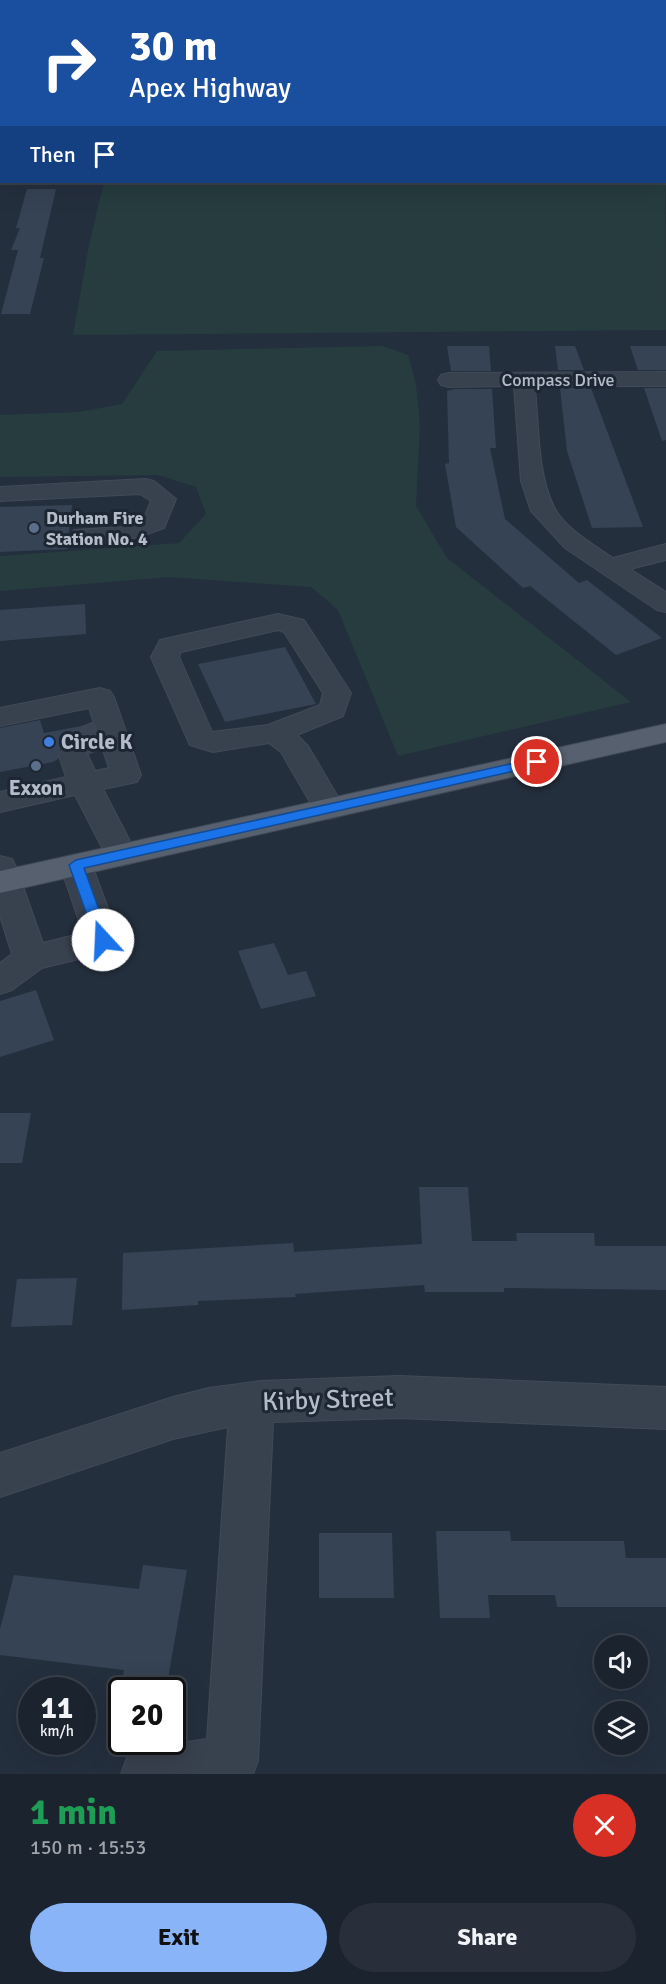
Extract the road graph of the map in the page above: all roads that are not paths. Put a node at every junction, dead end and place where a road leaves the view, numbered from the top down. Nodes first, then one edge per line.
1 (666, 379) edge
2 (449, 380) dead end
3 (532, 380) junction
4 (0, 494) edge
5 (83, 536) dead end
6 (666, 552) edge
7 (611, 566) junction
8 (666, 604) edge
9 (0, 717) edge
10 (274, 733) junction
11 (666, 733) edge
12 (80, 741) junction
13 (0, 801) edge
14 (329, 808) junction
15 (121, 855) junction
16 (76, 865) junction
17 (2, 877) edge
18 (31, 958) junction
19 (0, 981) edge
20 (252, 1403) junction
21 (666, 1408) edge
22 (0, 1475) edge
23 (231, 1767) edge
24 (147, 1774) edge

1 - 3 street, Compass Drive
2 - 3 street, Compass Drive
3 - 7 street
4 - 5 street
6 - 7 street
7 - 8 street
9 - 12 street
10 - 10 street
10 - 14 street
11 - 14 main road
12 - 13 street
12 - 15 street
14 - 15 main road
15 - 16 main road
16 - 17 main road
16 - 18 street
17 - 18 street
18 - 19 street
20 - 21 street, Kirby Street
20 - 22 street, Kirby Street
20 - 23 street
23 - 24 street

